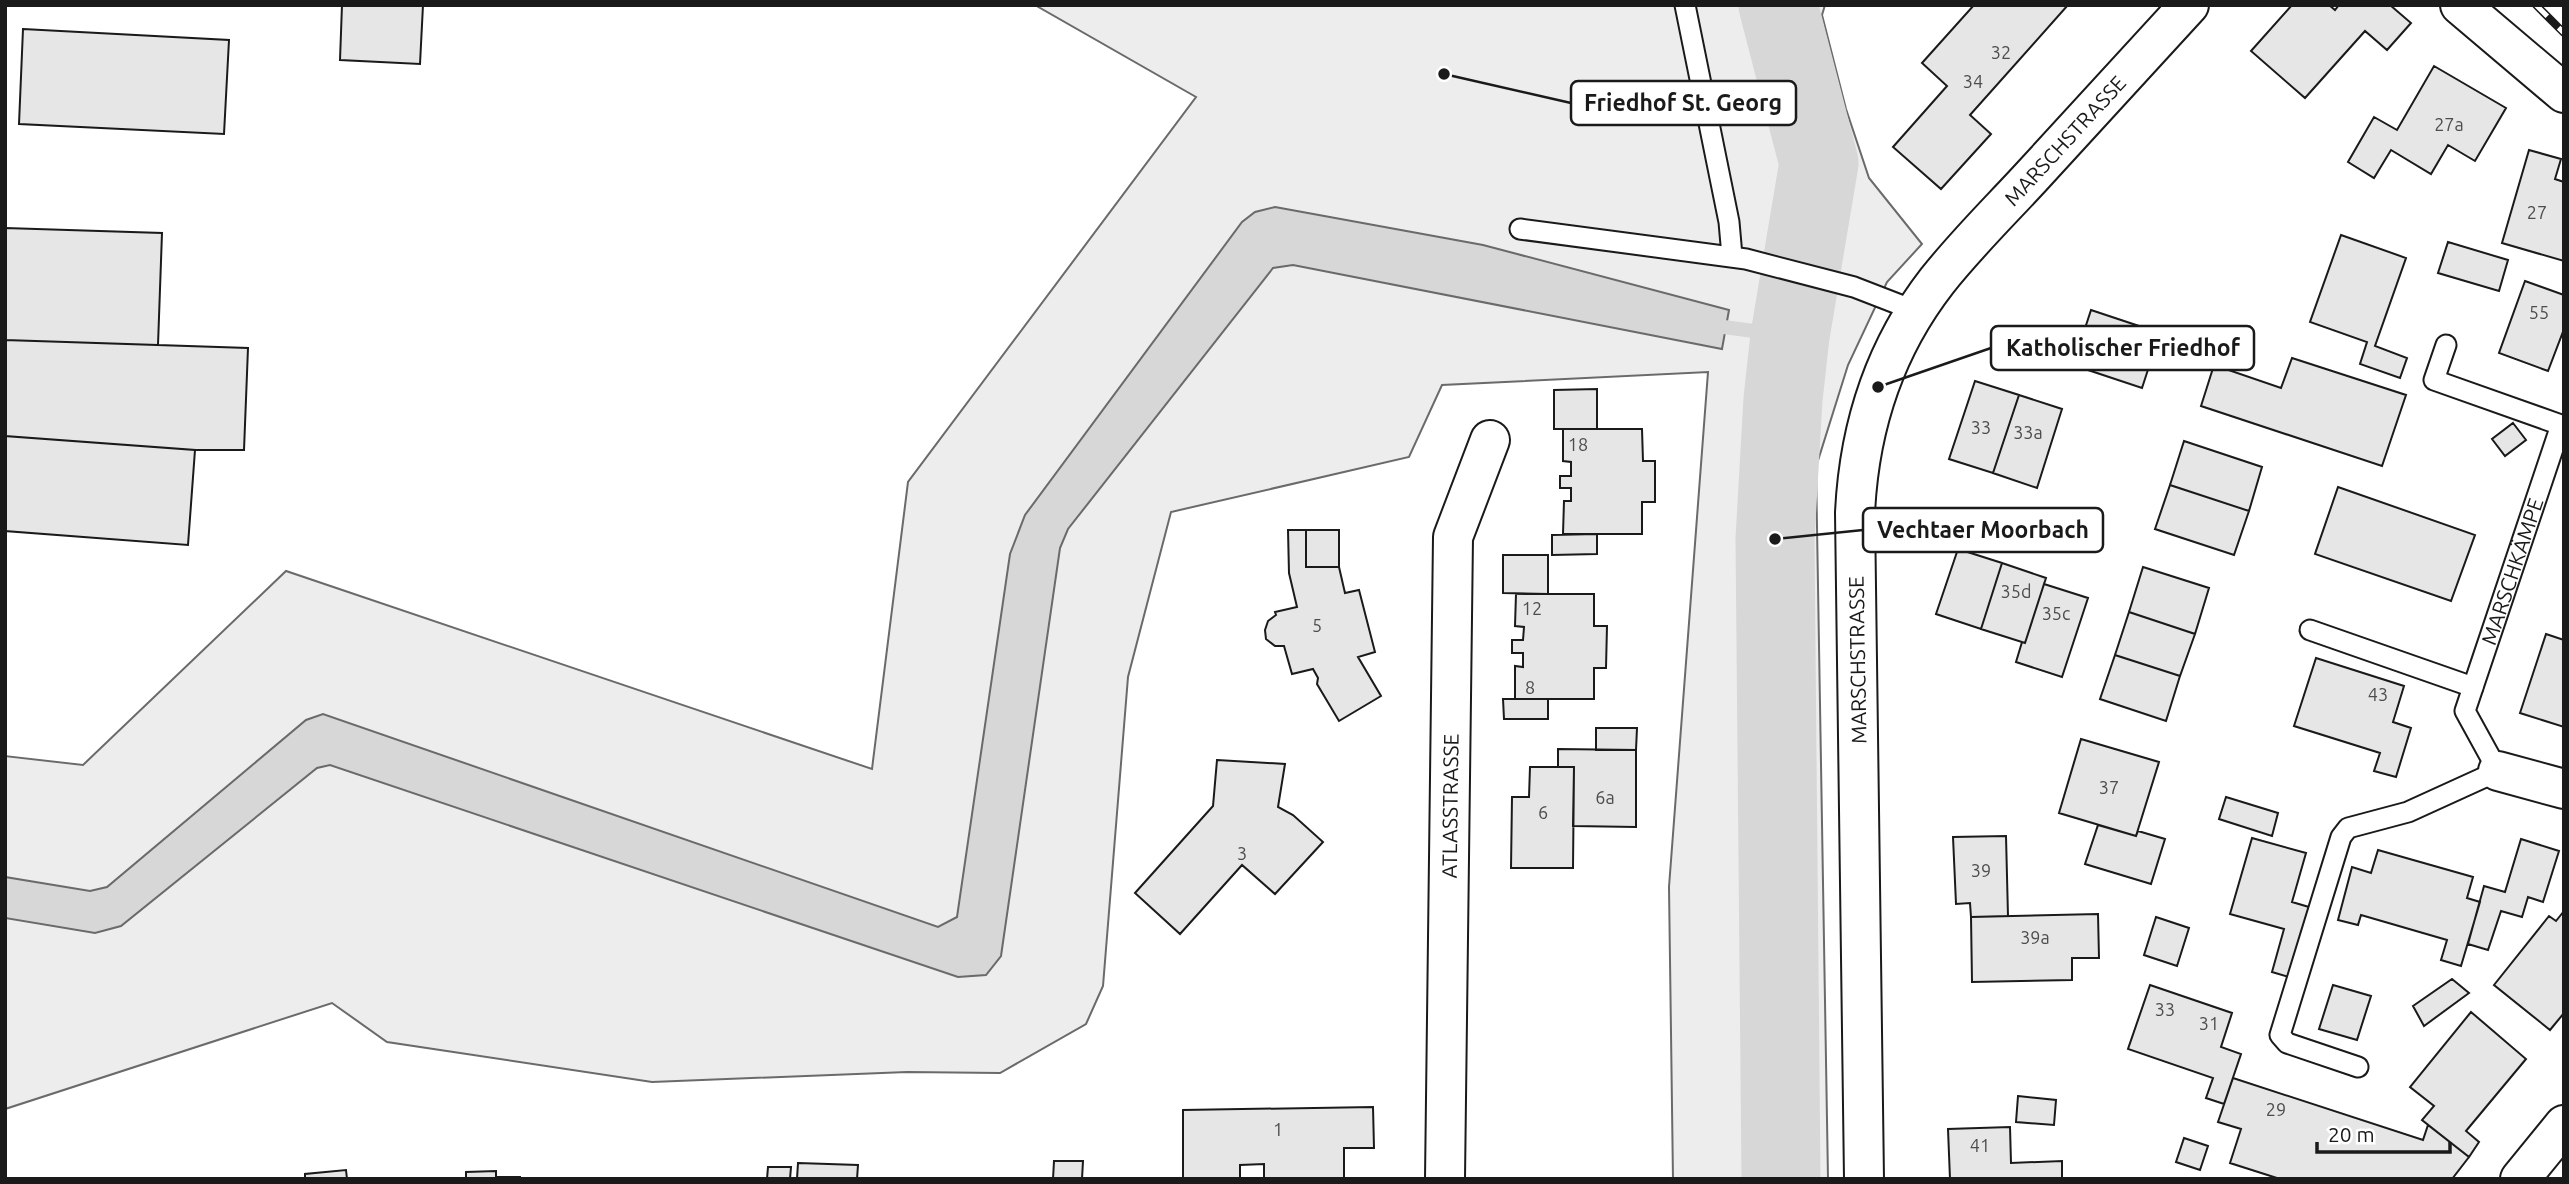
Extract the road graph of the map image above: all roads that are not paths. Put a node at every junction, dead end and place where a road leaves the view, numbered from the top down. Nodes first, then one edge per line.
1 (1685, 5) edge
2 (2189, 5) edge
3 (2460, 5) edge
4 (2564, 93) edge
5 (1520, 229) dead end
6 (1732, 256) junction
7 (1916, 312) junction
8 (2446, 345) dead end
9 (1490, 440) dead end
10 (2310, 629) dead end
11 (2473, 687) junction
12 (2498, 771) junction
13 (2564, 789) edge
14 (2358, 1067) dead end
15 (2564, 1125) edge
16 (1445, 1179) edge
17 (1864, 1179) edge
18 (2520, 1179) edge

1 - 6 lane
2 - 7 street, MARSCHSTRASSE
3 - 4 street
5 - 6 lane
6 - 7 lane
7 - 17 street, MARSCHSTRASSE
8 - 11 lane, MARSCHKÄMPE
9 - 16 street, ATLASSTRASSE
10 - 11 lane
11 - 12 lane, MARSCHKÄMPE
12 - 13 street
12 - 14 lane
15 - 18 street

